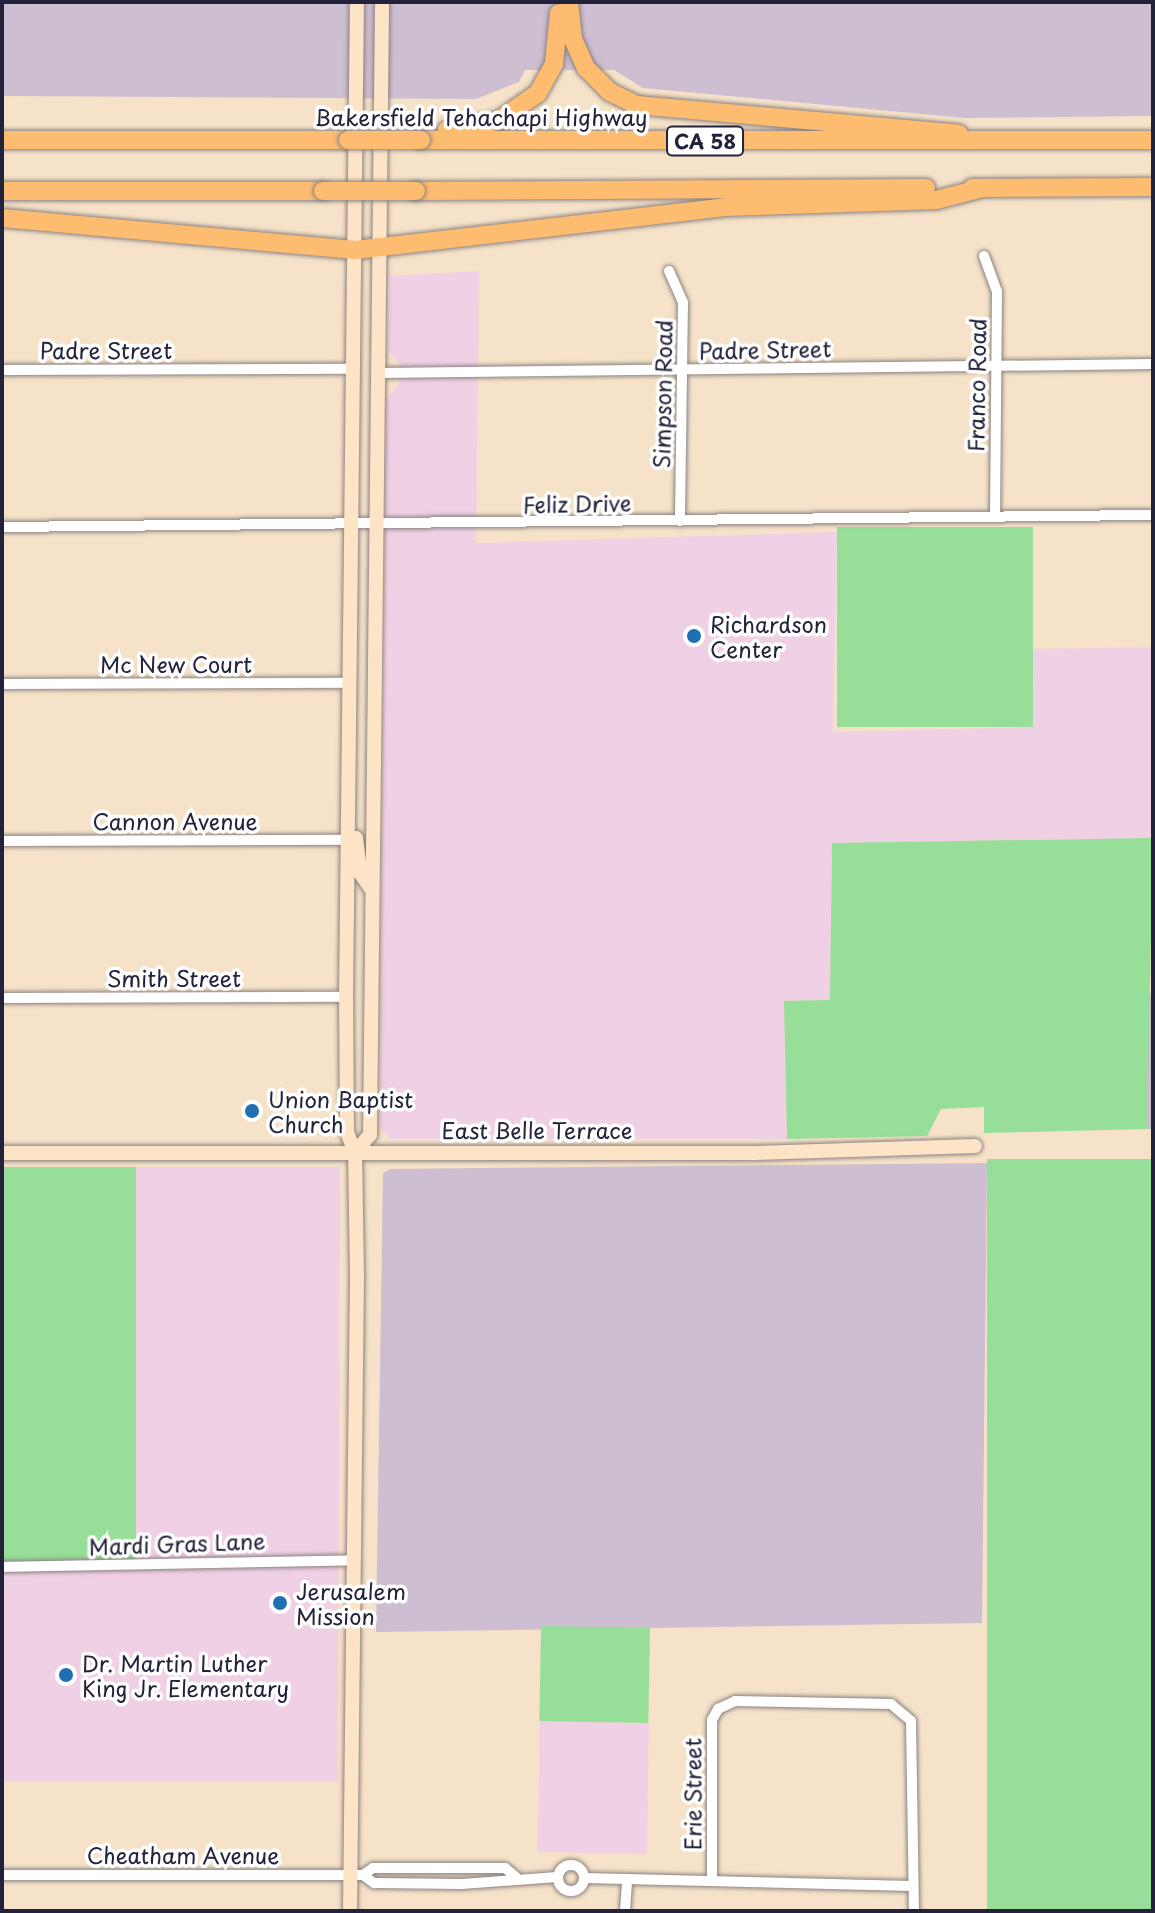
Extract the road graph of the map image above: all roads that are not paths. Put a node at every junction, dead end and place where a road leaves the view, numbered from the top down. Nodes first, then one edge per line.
1 (357, 2) edge
2 (382, 2) edge
3 (559, 2) edge
4 (569, 2) edge
5 (421, 136) junction
6 (2, 140) edge
7 (1153, 140) edge
8 (989, 142) junction
9 (1153, 187) edge
10 (983, 188) junction
11 (2, 191) edge
12 (2, 218) edge
13 (377, 249) junction
14 (355, 250) junction
15 (984, 256) dead end
16 (669, 271) dead end
17 (1153, 364) edge
18 (996, 366) junction
19 (354, 369) junction
20 (2, 370) edge
21 (682, 371) junction
22 (377, 373) junction
23 (1153, 515) edge
24 (995, 517) junction
25 (680, 521) junction
26 (352, 526) junction
27 (375, 526) junction
28 (2, 527) edge
29 (350, 683) junction
30 (2, 684) edge
31 (349, 782) junction
32 (348, 840) junction
33 (2, 841) edge
34 (371, 889) junction
35 (346, 997) junction
36 (2, 998) edge
37 (975, 1146) dead end
38 (355, 1152) junction
39 (2, 1153) edge
40 (354, 1560) junction
41 (2, 1567) edge
42 (2, 1875) edge
43 (357, 1875) junction
44 (557, 1877) junction
45 (585, 1878) junction
46 (627, 1879) junction
47 (712, 1881) junction
48 (912, 1886) junction
49 (350, 1911) edge
50 (625, 1911) edge
51 (914, 1911) edge

1 - 14 street
2 - 13 street
3 - 5 highway
4 - 8 highway
5 - 6 highway, Bakersfield Tehachapi Highway, bridge
5 - 8 highway, Bakersfield Tehachapi Highway / CA 58
7 - 8 highway, Bakersfield Tehachapi Highway / CA 58
9 - 10 highway, CA 58
10 - 11 highway, CA 58, bridge
10 - 13 highway
12 - 14 highway
13 - 14 highway
13 - 22 street
14 - 19 street
15 - 18 street, Franco Road
16 - 21 street, Simpson Road
17 - 18 street, Padre Street
18 - 21 street, Padre Street
18 - 24 street, Franco Road
19 - 20 street, Padre Street
19 - 26 street
21 - 22 street, Padre Street
21 - 25 street, Simpson Road
22 - 27 street
23 - 24 street, Feliz Drive
24 - 25 street, Feliz Drive
25 - 27 street, Feliz Drive
26 - 27 street, Feliz Drive
26 - 28 street, Feliz Drive
26 - 29 street
27 - 34 street
29 - 30 street, Mc New Court
29 - 31 street
31 - 32 street
31 - 34 street
32 - 33 street, Cannon Avenue
32 - 35 street
34 - 38 street
35 - 36 street, Smith Street
35 - 38 street
37 - 38 street, East Belle Terrace
38 - 39 street, East Belle Terrace
38 - 40 street
40 - 41 street, Mardi Gras Lane
40 - 43 street
42 - 43 street, Cheatham Avenue
43 - 44 street, Cheatham Avenue
43 - 49 street
44 - 45 street
44 - 45 street
45 - 46 street
46 - 47 street
46 - 50 street
47 - 48 street
47 - 48 street, Erie Street
48 - 51 street

